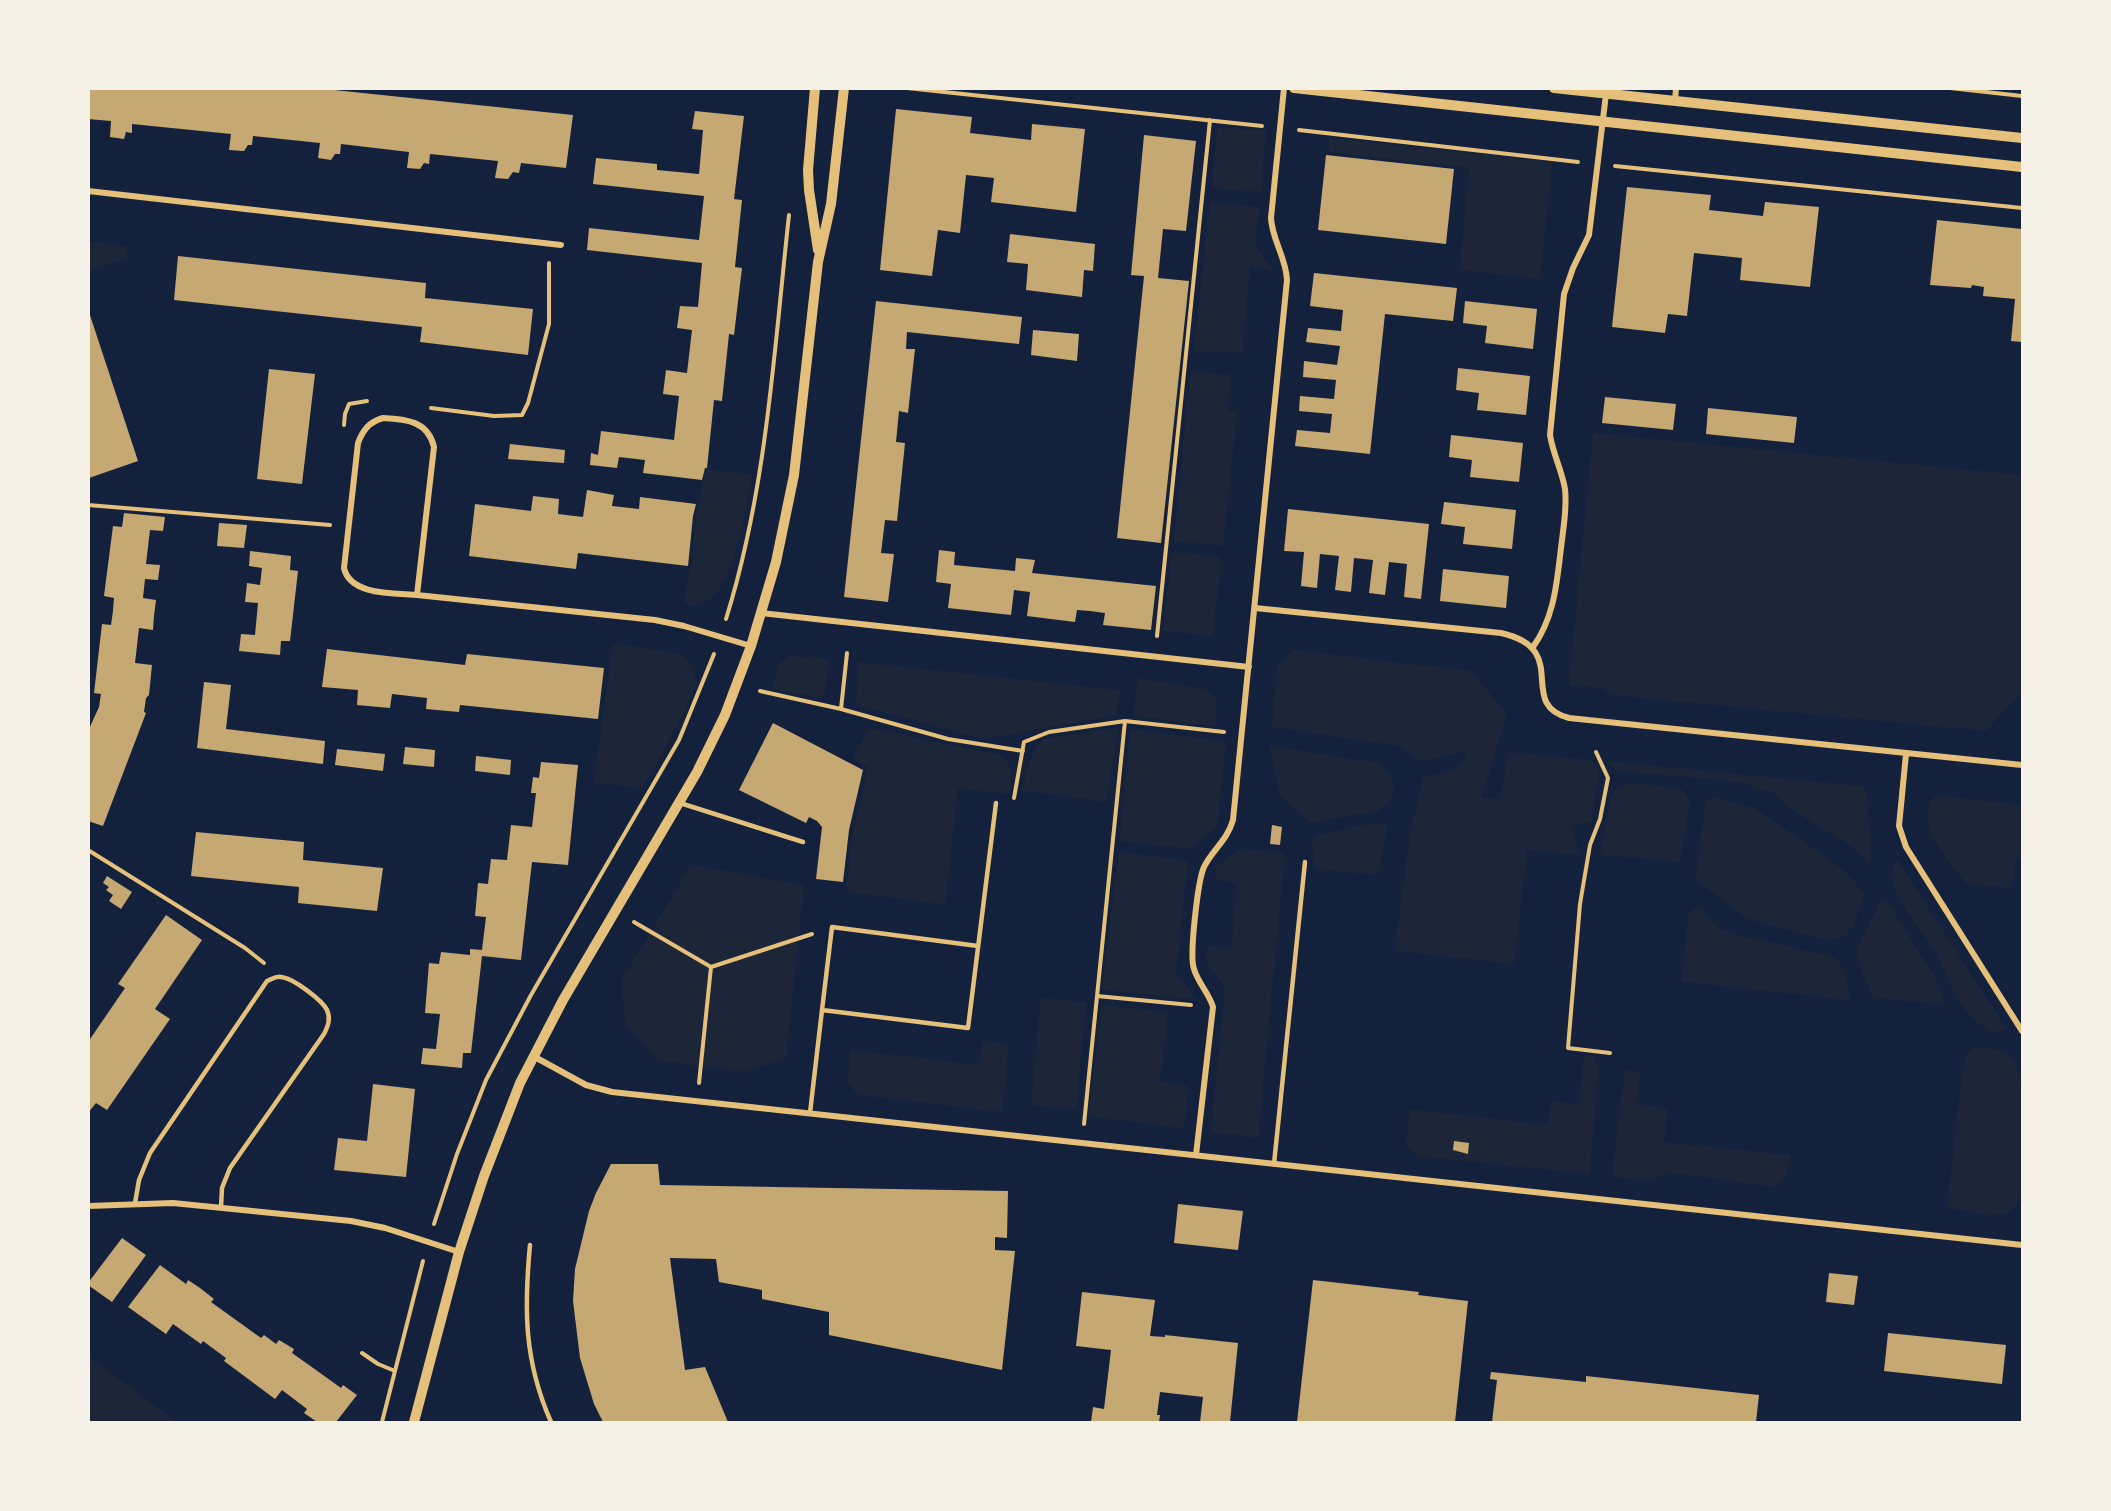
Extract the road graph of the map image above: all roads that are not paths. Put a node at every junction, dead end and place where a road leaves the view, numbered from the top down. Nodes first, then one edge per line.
1 (815, 88) edge
2 (844, 88) edge
3 (1284, 88) edge
4 (1294, 88) edge
5 (1554, 88) edge
6 (1676, 88) edge
7 (1319, 90) edge
8 (1606, 94) junction
9 (1675, 101) junction
10 (1603, 122) junction
11 (2022, 138) edge
12 (2022, 166) edge
13 (88, 191) edge
14 (561, 245) dead end
15 (818, 262) junction
16 (417, 595) junction
17 (1255, 608) junction
18 (761, 613) junction
19 (751, 646) junction
20 (1533, 647) junction
21 (1248, 668) junction
22 (1906, 754) junction
23 (2022, 765) edge
24 (680, 803) junction
25 (996, 803) dead end
26 (803, 842) dead end
27 (1305, 862) dead end
28 (978, 946) junction
29 (822, 1010) junction
30 (2022, 1028) edge
31 (533, 1056) junction
32 (810, 1113) junction
33 (1196, 1155) junction
34 (1274, 1164) junction
35 (135, 1203) junction
36 (88, 1206) edge
37 (221, 1207) junction
38 (530, 1245) dead end
39 (2022, 1245) edge
40 (459, 1252) junction
41 (414, 1422) edge
42 (551, 1422) edge

1 - 15 street
2 - 15 street
3 - 17 street
4 - 7 street
5 - 8 street
6 - 9 street
7 - 10 street
8 - 9 street
8 - 10 street
9 - 11 street
10 - 12 street
10 - 20 street
13 - 14 street
15 - 18 street
16 - 16 street
16 - 19 street
17 - 20 street
17 - 21 street
18 - 19 street
18 - 21 street
19 - 24 street
20 - 22 street
21 - 33 street
22 - 23 street
22 - 30 street
24 - 26 lane
24 - 31 street
25 - 28 lane
27 - 34 lane
28 - 29 lane
28 - 29 lane
29 - 32 lane
31 - 32 street
31 - 40 street
32 - 33 street
33 - 34 street
34 - 39 street
35 - 36 street
35 - 37 street
35 - 37 lane
37 - 40 street
38 - 42 lane
40 - 41 street

